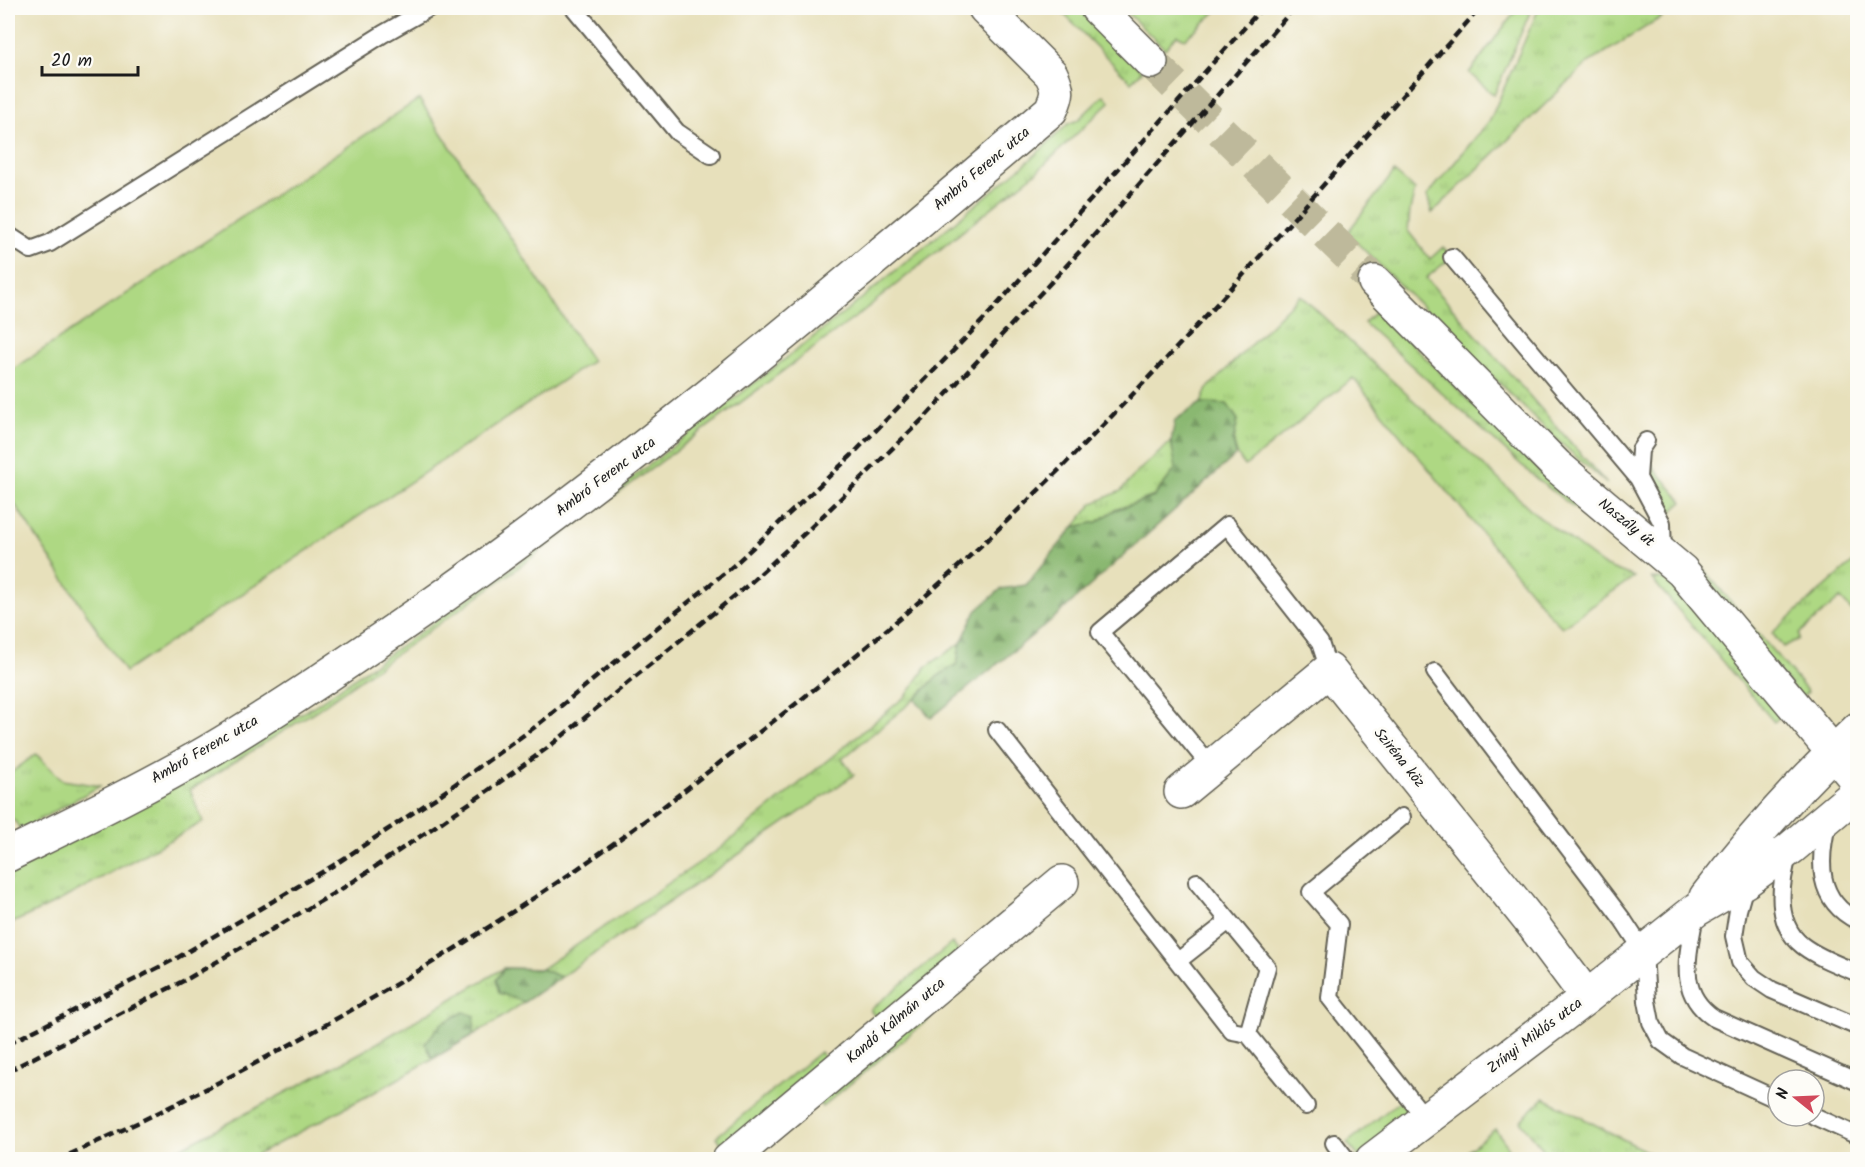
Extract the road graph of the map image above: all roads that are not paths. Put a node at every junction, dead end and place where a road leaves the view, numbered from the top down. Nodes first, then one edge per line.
1 (429, 8) edge
2 (574, 8) edge
3 (985, 8) edge
4 (1096, 8) edge
5 (1151, 62) tunnel mouth
6 (711, 155) dead end
7 (8, 236) edge
8 (1452, 257) dead end
9 (1376, 282) tunnel mouth
10 (1646, 441) dead end
11 (1638, 478) junction
12 (1663, 554) junction
13 (1329, 670) junction
14 (1435, 672) dead end
15 (997, 729) dead end
16 (1857, 729) edge
17 (1833, 752) junction
18 (1211, 767) junction
19 (1857, 782) edge
20 (1181, 792) dead end
21 (1857, 792) edge
22 (1830, 815) junction
23 (1402, 817) dead end
24 (1791, 848) junction
25 (8, 855) edge
26 (1746, 881) junction
27 (1062, 882) dead end
28 (1197, 882) dead end
29 (1696, 910) junction
30 (1229, 921) junction
31 (1857, 921) edge
32 (1644, 952) junction
33 (1178, 962) junction
34 (1857, 973) edge
35 (1587, 997) junction
36 (1857, 1028) edge
37 (1248, 1034) junction
38 (1857, 1082) edge
39 (1766, 1094) edge
40 (1306, 1106) dead end
41 (1426, 1119) junction
42 (1826, 1122) edge
43 (1857, 1136) edge
44 (1334, 1143) dead end
45 (729, 1160) edge
46 (1347, 1160) edge
47 (1372, 1160) edge

1 - 7 lane
2 - 6 lane
3 - 25 street, Ambró Ferenc utca
4 - 5 street
8 - 11 lane
9 - 12 street, Naszály út
10 - 11 lane
11 - 12 lane
12 - 17 street, Naszály út
13 - 18 street
13 - 18 lane
13 - 35 street, Sziréna köz
14 - 32 lane
15 - 33 lane
16 - 17 street, Zrínyi Miklós utca
17 - 19 street, Naszály út
17 - 29 street, Zrínyi Miklós utca
18 - 20 street
21 - 22 street, Zrínyi Miklós utca
22 - 24 street, Zrínyi Miklós utca
22 - 31 lane
23 - 41 lane
24 - 26 street, Zrínyi Miklós utca
24 - 34 lane
26 - 29 street, Zrínyi Miklós utca
26 - 36 lane
27 - 45 street, Kandó Kálmán utca
28 - 30 lane
29 - 32 street, Zrínyi Miklós utca
29 - 38 lane
30 - 33 lane
30 - 37 lane
32 - 35 street, Zrínyi Miklós utca
32 - 39 lane
33 - 37 lane
35 - 41 street, Zrínyi Miklós utca
37 - 40 lane
41 - 47 street, Zrínyi Miklós utca
42 - 43 lane
44 - 46 lane

